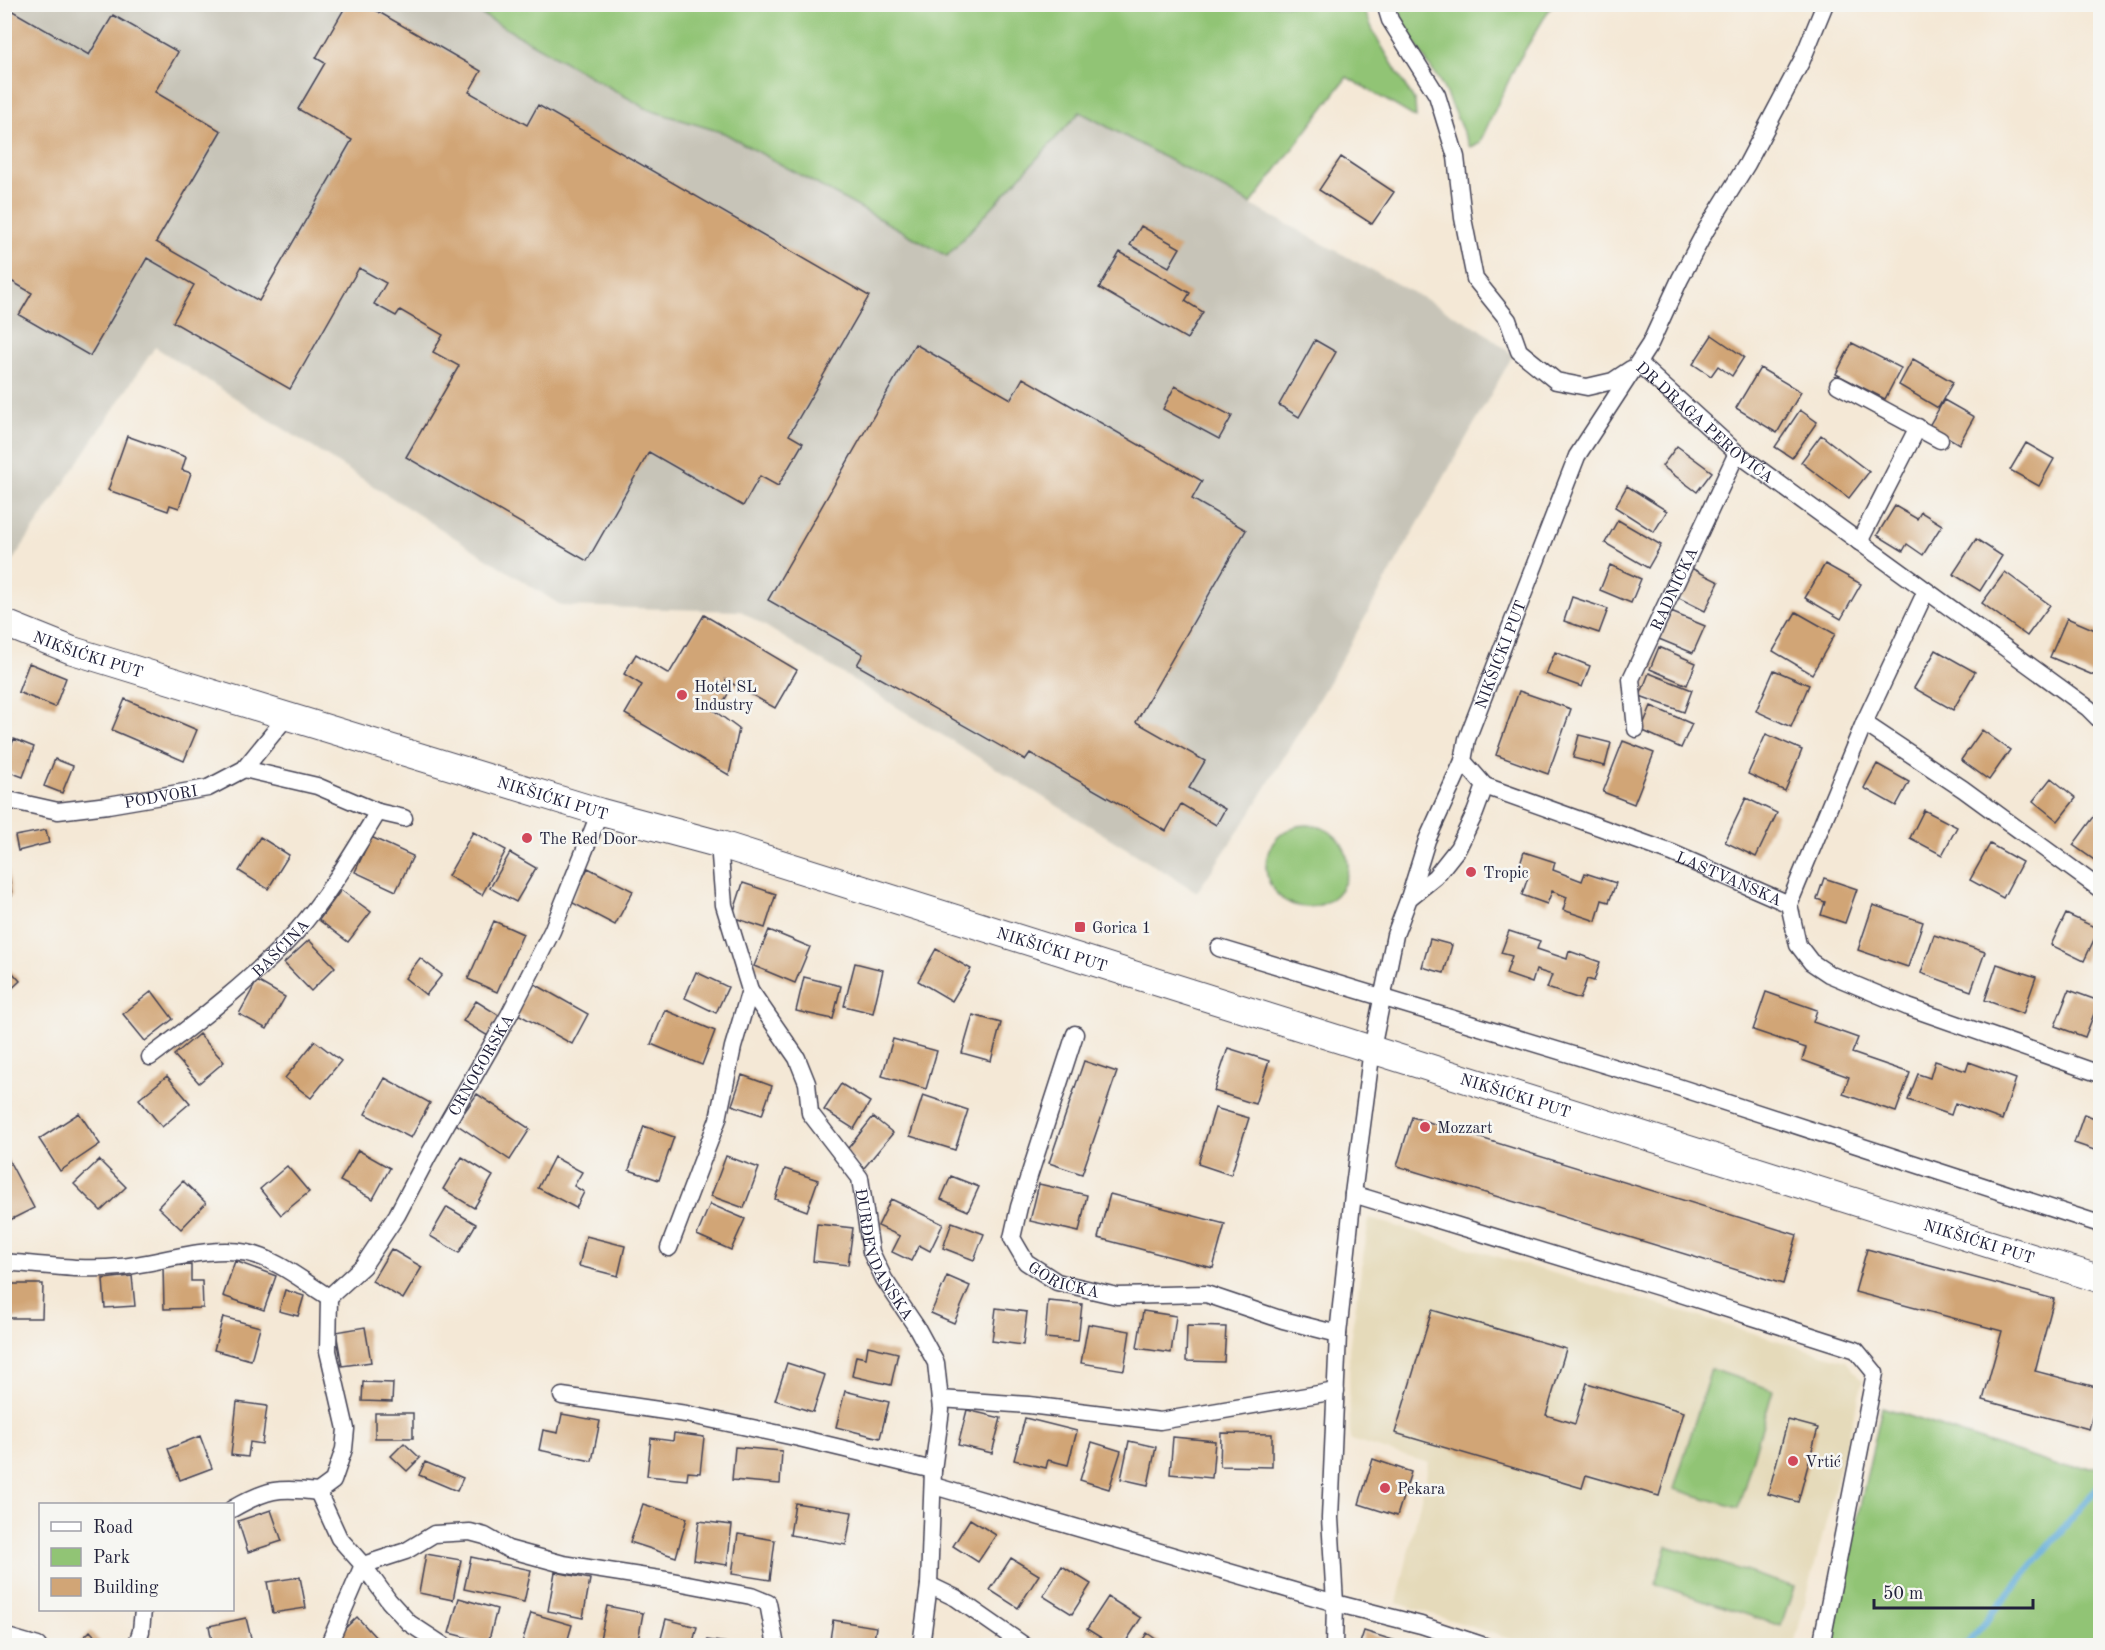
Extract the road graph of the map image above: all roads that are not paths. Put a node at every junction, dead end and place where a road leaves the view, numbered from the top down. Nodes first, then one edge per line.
1 (1385, 4) edge
2 (1825, 4) edge
3 (1639, 364) junction
4 (1838, 385) dead end
5 (1918, 427) junction
6 (1940, 440) dead end
7 (1737, 453) junction
8 (1859, 542) junction
9 (1926, 591) junction
10 (4, 623) edge
11 (288, 715) junction
12 (2100, 720) edge
13 (1864, 723) junction
14 (1636, 729) dead end
15 (1462, 761) junction
16 (244, 769) junction
17 (1485, 786) junction
18 (4, 799) edge
19 (378, 812) junction
20 (600, 812) junction
21 (404, 818) dead end
22 (719, 844) junction
23 (2100, 889) edge
24 (1409, 898) junction
25 (1789, 904) junction
26 (1220, 948) dead end
27 (750, 990) junction
28 (1383, 997) junction
29 (1075, 1034) dead end
30 (1372, 1049) junction
31 (150, 1057) dead end
32 (2100, 1074) edge
33 (1353, 1194) junction
34 (2100, 1224) edge
35 (669, 1248) dead end
36 (4, 1262) edge
37 (2100, 1279) edge
38 (329, 1297) junction
39 (1338, 1334) junction
40 (1336, 1390) junction
41 (562, 1396) dead end
42 (940, 1399) junction
43 (934, 1478) junction
44 (318, 1492) junction
45 (234, 1508) edge
46 (363, 1565) junction
47 (929, 1585) junction
48 (1335, 1603) junction
49 (142, 1611) edge
50 (4, 1636) edge
51 (38, 1646) edge
52 (136, 1646) edge
53 (328, 1646) edge
54 (444, 1646) edge
55 (776, 1646) edge
56 (921, 1646) edge
57 (1025, 1646) edge
58 (1334, 1646) edge
59 (1485, 1646) edge
60 (1821, 1646) edge

1 - 3 street, DR DRAGA PEROVIĆA
2 - 3 street, NIKŠIĆKI PUT
3 - 7 street, DR DRAGA PEROVIĆA
3 - 15 street, NIKŠIĆKI PUT
4 - 5 street
5 - 6 street
5 - 8 street
7 - 8 street, DR DRAGA PEROVIĆA
7 - 14 street, RADNIČKA
8 - 9 street, DR DRAGA PEROVIĆA
9 - 12 street, DR DRAGA PEROVIĆA
9 - 13 street
10 - 11 main road, NIKŠIĆKI PUT
11 - 16 street, PODVORI
11 - 20 main road, NIKŠIĆKI PUT
13 - 23 street
13 - 25 street
15 - 17 street
15 - 24 street, NIKŠIĆKI PUT
16 - 18 street, PODVORI
16 - 19 street
17 - 24 street
17 - 25 street, LASTVANSKA
19 - 21 street
19 - 31 street, BAŠČINA
20 - 22 main road, NIKŠIĆKI PUT
20 - 38 street, CRNOGORSKA
22 - 27 street, ĐURĐEVDANSKA
22 - 30 main road, NIKŠIĆKI PUT
24 - 28 street
25 - 32 street, LASTVANSKA
26 - 28 street
27 - 35 street
27 - 42 street, ĐURĐEVDANSKA
28 - 30 street
28 - 34 street
29 - 39 street, GORIČKA
30 - 33 street
30 - 37 main road, NIKŠIĆKI PUT
33 - 39 street
33 - 60 street
36 - 38 street
38 - 44 street
39 - 40 street
40 - 42 street
40 - 48 street
41 - 43 street
42 - 43 street, ĐURĐEVDANSKA
43 - 47 street, ĐURĐEVDANSKA
43 - 48 street
44 - 45 street
44 - 46 street
46 - 53 street
46 - 54 street
46 - 55 street
47 - 56 street, ĐURĐEVDANSKA
47 - 57 street
48 - 58 street
48 - 59 street
49 - 52 street
50 - 51 street

